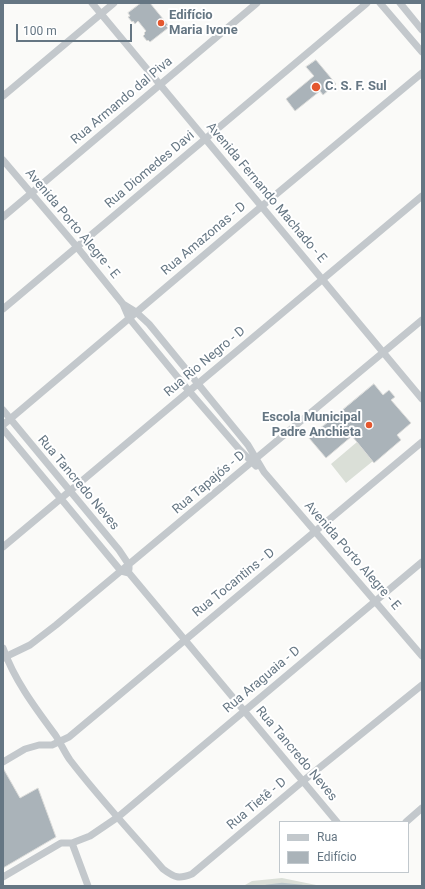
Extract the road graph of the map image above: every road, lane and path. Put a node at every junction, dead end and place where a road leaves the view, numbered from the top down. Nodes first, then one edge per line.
1 (92, 3) edge
2 (114, 3) edge
3 (258, 3) edge
4 (367, 3) edge
5 (380, 3) edge
6 (400, 3) edge
7 (101, 14) junction
8 (422, 30) edge
9 (422, 52) edge
10 (422, 73) edge
11 (160, 85) junction
12 (3, 96) edge
13 (205, 139) junction
14 (3, 160) edge
15 (31, 193) junction
16 (422, 196) edge
17 (262, 206) junction
18 (3, 217) edge
19 (77, 247) junction
20 (323, 279) junction
21 (123, 304) junction
22 (3, 309) edge
23 (136, 312) junction
24 (129, 318) junction
25 (422, 320) edge
26 (384, 352) junction
27 (198, 383) junction
28 (189, 391) junction
29 (422, 399) edge
30 (3, 410) edge
31 (10, 419) junction
32 (3, 425) edge
33 (3, 429) edge
34 (422, 442) edge
35 (254, 461) junction
36 (70, 491) junction
37 (60, 499) junction
38 (316, 531) junction
39 (3, 547) edge
40 (422, 562) edge
41 (129, 565) junction
42 (121, 571) junction
43 (129, 573) junction
44 (375, 601) junction
45 (184, 640) junction
46 (3, 648) edge
47 (422, 656) edge
48 (5, 658) edge
49 (422, 685) edge
50 (244, 711) junction
51 (60, 742) junction
52 (3, 762) edge
53 (303, 781) junction
54 (422, 808) edge
55 (118, 817) junction
56 (336, 821) edge
57 (407, 821) edge
58 (72, 842) junction
59 (3, 877) edge
60 (88, 886) edge

1 - 7 street, Avenida Fernando Machado - E
2 - 7 street
3 - 11 street, Rua Armando dal Piva
4 - 13 street, Rua Diomedes Davi
5 - 9 street
6 - 8 street
7 - 11 street, Avenida Fernando Machado - E
7 - 12 street
10 - 17 street, Rua Amazonas - D
11 - 13 street, Avenida Fernando Machado - E
11 - 15 street, Rua Armando dal Piva
13 - 17 street, Avenida Fernando Machado - E
13 - 19 street, Rua Diomedes Davi
14 - 15 street, Avenida Porto Alegre - E
15 - 18 street, Rua Armando dal Piva
15 - 19 street, Avenida Porto Alegre - E
16 - 20 street, Rua Rio Negro - D
17 - 20 street, Avenida Fernando Machado - E
17 - 23 street, Rua Amazonas - D
19 - 21 street, Avenida Porto Alegre - E
19 - 22 street, Rua Diomedes Davi
20 - 26 street, Avenida Fernando Machado - E
20 - 27 street, Rua Rio Negro - D
21 - 23 street, Avenida Porto Alegre - E
21 - 24 street, Avenida Porto Alegre - E
23 - 24 street, Rua Amazonas - D
23 - 27 street, Avenida Porto Alegre - E
24 - 28 street, Avenida Porto Alegre - E
24 - 31 street, Rua Amazonas - D
25 - 26 street, Rua Tapajós - D
26 - 29 street, Avenida Fernando Machado - E
26 - 35 street, Rua Tapajós - D
27 - 28 street, Rua Rio Negro - D
27 - 35 street, Avenida Porto Alegre - E
28 - 35 street, Avenida Porto Alegre - E
28 - 36 street, Rua Rio Negro - D
30 - 31 street, Rua Tancredo Neves
31 - 32 street, Rua Amazonas - D
31 - 36 street, Rua Tancredo Neves
33 - 37 street, Rua Tancredo Neves
34 - 38 street, Rua Tocantins - D
35 - 38 street, Avenida Porto Alegre - E
35 - 41 street, Rua Tapajós - D
36 - 37 street, Rua Rio Negro - D
36 - 41 street, Rua Tancredo Neves
37 - 39 street, Rua Rio Negro - D
37 - 42 street, Rua Tancredo Neves
38 - 44 street, Avenida Porto Alegre - E
38 - 45 street, Rua Tocantins - D
40 - 44 street, Rua Araguaia - D
41 - 42 street, Rua Tapajós - D
41 - 43 street
42 - 43 street
42 - 48 street, Rua Tapajós - D
43 - 45 street, Rua Tancredo Neves
44 - 47 street, Avenida Porto Alegre - E
44 - 50 street, Rua Araguaia - D
45 - 50 street, Rua Tancredo Neves
45 - 51 street, Rua Tocantins - D
46 - 48 street
48 - 51 street
49 - 53 street, Rua Tietê - D
50 - 53 street, Rua Tancredo Neves
50 - 55 street, Rua Araguaia - D
51 - 52 street
51 - 55 street
53 - 55 street, Rua Tietê - D
53 - 56 street, Rua Tancredo Neves
54 - 57 street
55 - 58 street, Rua Araguaia - D
58 - 59 street, Rua Araguaia - D
58 - 60 street

